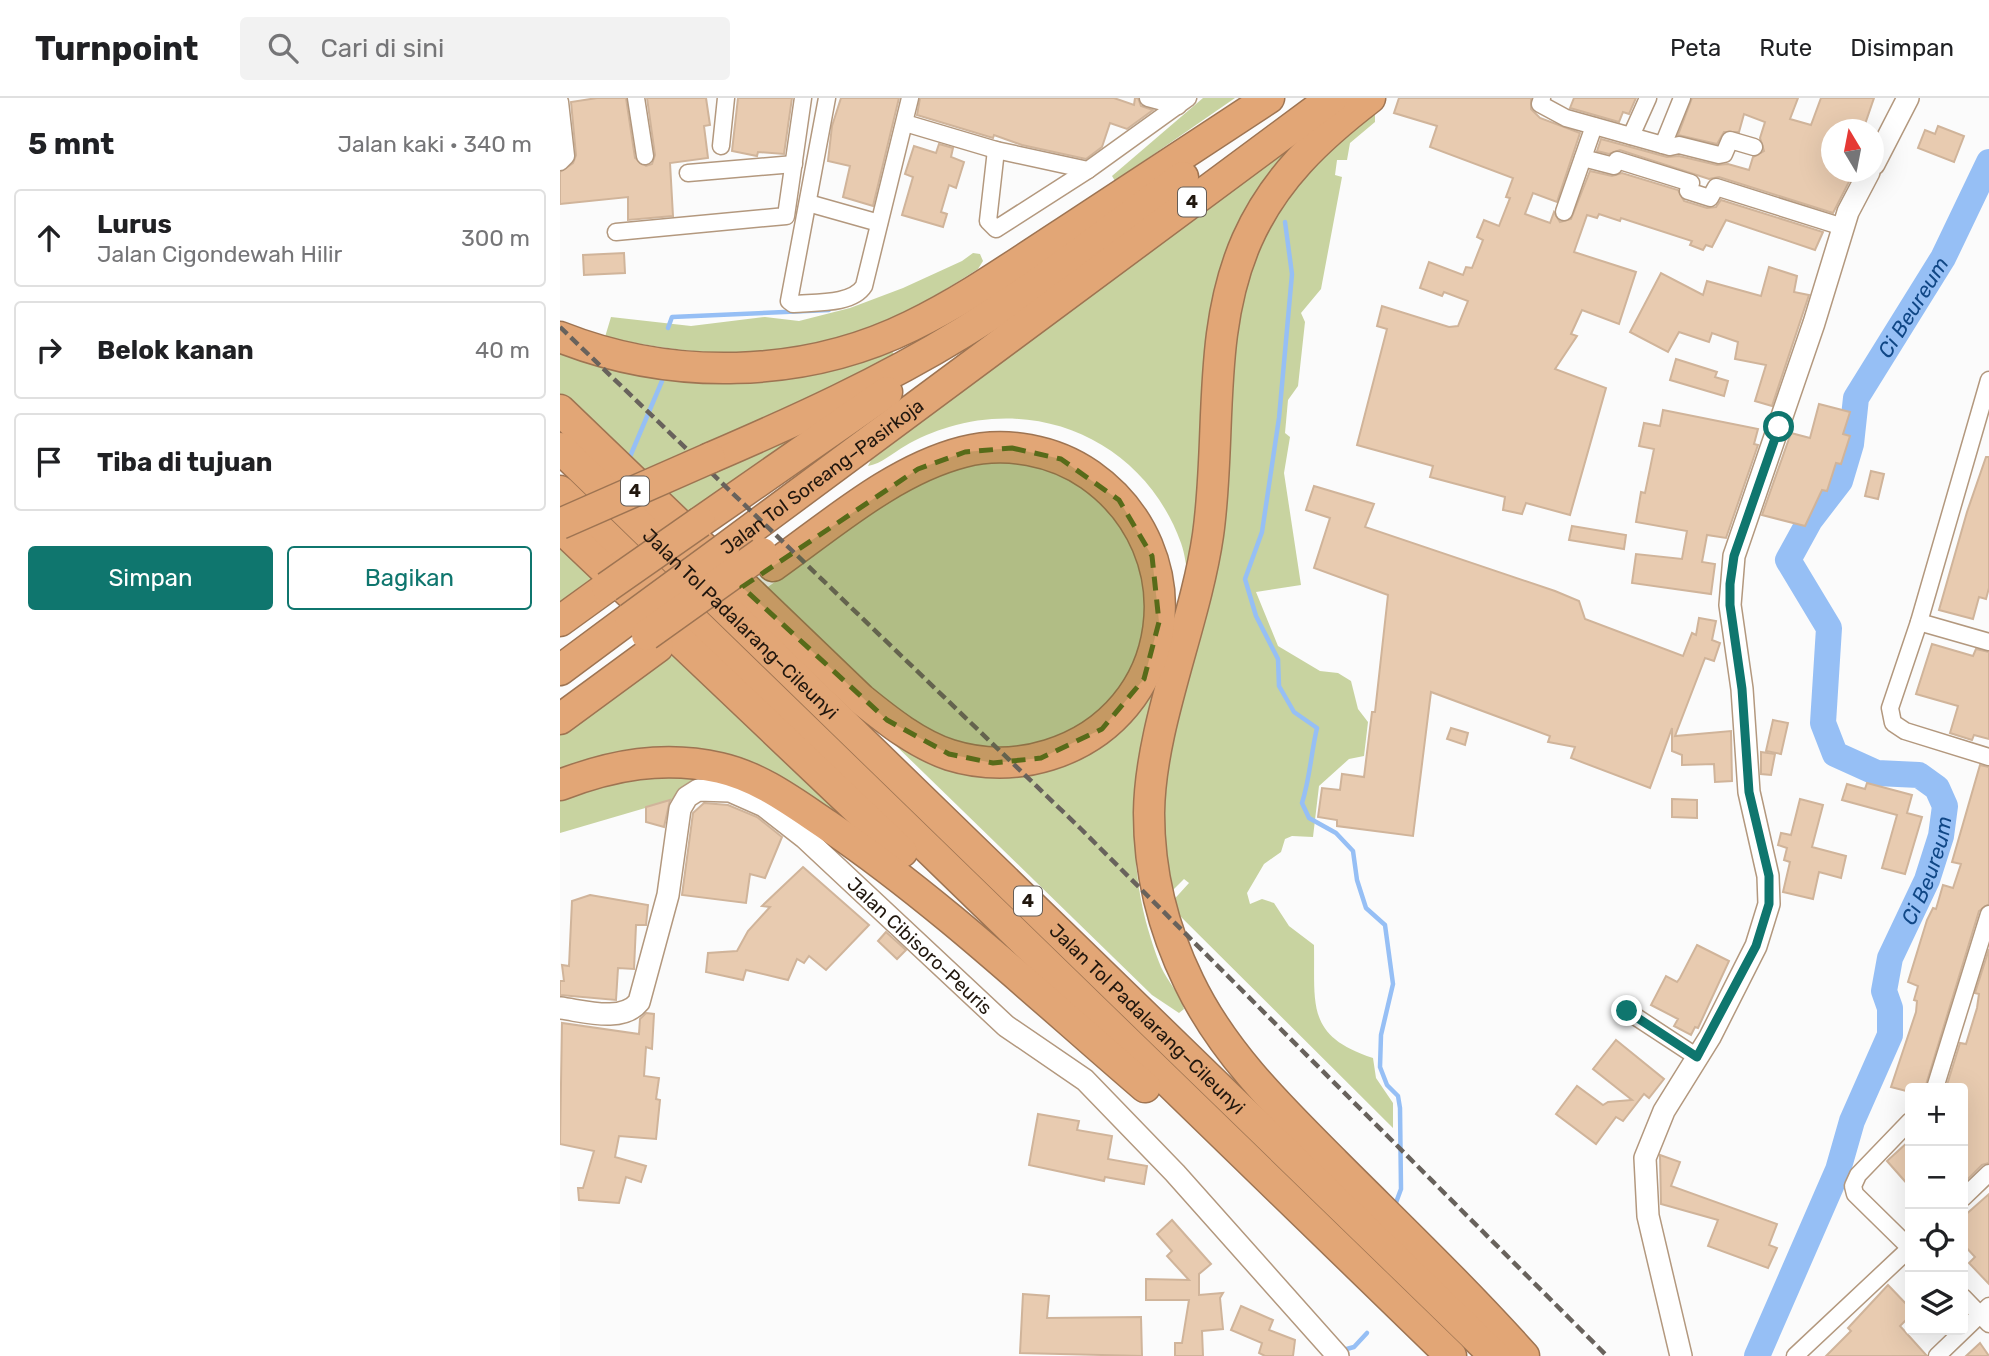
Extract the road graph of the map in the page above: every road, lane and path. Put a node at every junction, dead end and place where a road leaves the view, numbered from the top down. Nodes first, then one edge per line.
1 (635, 98) edge
2 (726, 98) edge
3 (803, 98) edge
4 (827, 98) edge
5 (910, 98) edge
6 (1148, 98) edge
7 (1269, 98) edge
8 (1292, 98) edge
9 (1332, 98) edge
10 (1370, 98) edge
11 (1542, 98) edge
12 (1648, 98) edge
13 (1682, 98) edge
14 (1908, 98) edge
15 (560, 102) edge
16 (1183, 102) edge
17 (905, 123) junction
18 (1594, 126) junction
19 (1631, 136) junction
20 (1884, 145) edge
21 (722, 146) dead end
22 (1666, 146) junction
23 (1754, 147) dead end
24 (996, 150) junction
25 (645, 156) dead end
26 (1583, 158) junction
27 (560, 162) edge
28 (794, 164) junction
29 (1088, 170) junction
30 (688, 173) dead end
31 (1660, 173) junction
32 (1864, 182) edge
33 (808, 203) junction
34 (1564, 212) dead end
35 (879, 223) junction
36 (1843, 227) junction
37 (616, 232) dead end
38 (1044, 295) junction
39 (560, 337) edge
40 (1989, 380) edge
41 (560, 410) edge
42 (560, 447) edge
43 (560, 491) edge
44 (560, 526) edge
45 (768, 559) junction
46 (560, 621) edge
47 (1919, 622) junction
48 (641, 629) junction
49 (1989, 642) edge
50 (560, 661) edge
51 (560, 670) edge
52 (560, 697) edge
53 (1168, 706) junction
54 (560, 719) edge
55 (1989, 757) edge
56 (560, 785) edge
57 (1989, 914) edge
58 (560, 1009) edge
59 (1627, 1011) dead end
60 (1697, 1057) junction
61 (1937, 1083) edge
62 (1145, 1087) junction
63 (1905, 1126) edge
64 (1989, 1173) edge
65 (1968, 1193) edge
66 (1905, 1243) edge
67 (1905, 1253) edge
68 (1968, 1301) edge
69 (1986, 1315) edge
70 (1338, 1356) edge
71 (1439, 1356) edge
72 (1451, 1356) edge
73 (1495, 1356) edge
74 (1524, 1356) edge
75 (1681, 1356) edge
76 (1795, 1356) edge
77 (1937, 1356) edge

1 - 25 street
2 - 21 street
3 - 28 street
4 - 33 street
5 - 17 street
6 - 16 street
7 - 39 highway
8 - 38 highway, 4
9 - 38 highway, 4
10 - 53 highway
11 - 18 street
12 - 19 street
13 - 22 street
14 - 20 street
15 - 27 street
16 - 29 street
17 - 24 street
17 - 35 street
18 - 19 street
18 - 26 street
19 - 22 street
22 - 23 street
22 - 31 street
24 - 29 street
24 - 29 street
26 - 31 street
26 - 34 street
28 - 30 street
28 - 37 street
31 - 36 street
32 - 36 street
33 - 35 street
33 - 35 street
36 - 60 street
38 - 44 highway, 4, bridge
38 - 46 highway, bridge
38 - 48 highway, Jalan Tol Soreang–Pasirkoja / 4, bridge
40 - 47 street
41 - 45 highway
42 - 73 highway, Jalan Tol Padalarang–Cileunyi / 4
43 - 72 highway, Jalan Tol Padalarang–Cileunyi / 4
44 - 62 highway
45 - 48 highway
45 - 53 highway
47 - 49 street
47 - 55 street
48 - 50 highway
48 - 51 highway, Jalan Tol Soreang–Pasirkoja / 4
48 - 52 highway
48 - 54 highway
53 - 74 highway
56 - 62 highway
57 - 61 street
58 - 70 street, Jalan Cibisoro-Peuris
59 - 60 street
60 - 75 street
62 - 71 highway
63 - 66 street
64 - 65 street
67 - 76 street
68 - 69 street
69 - 77 street

